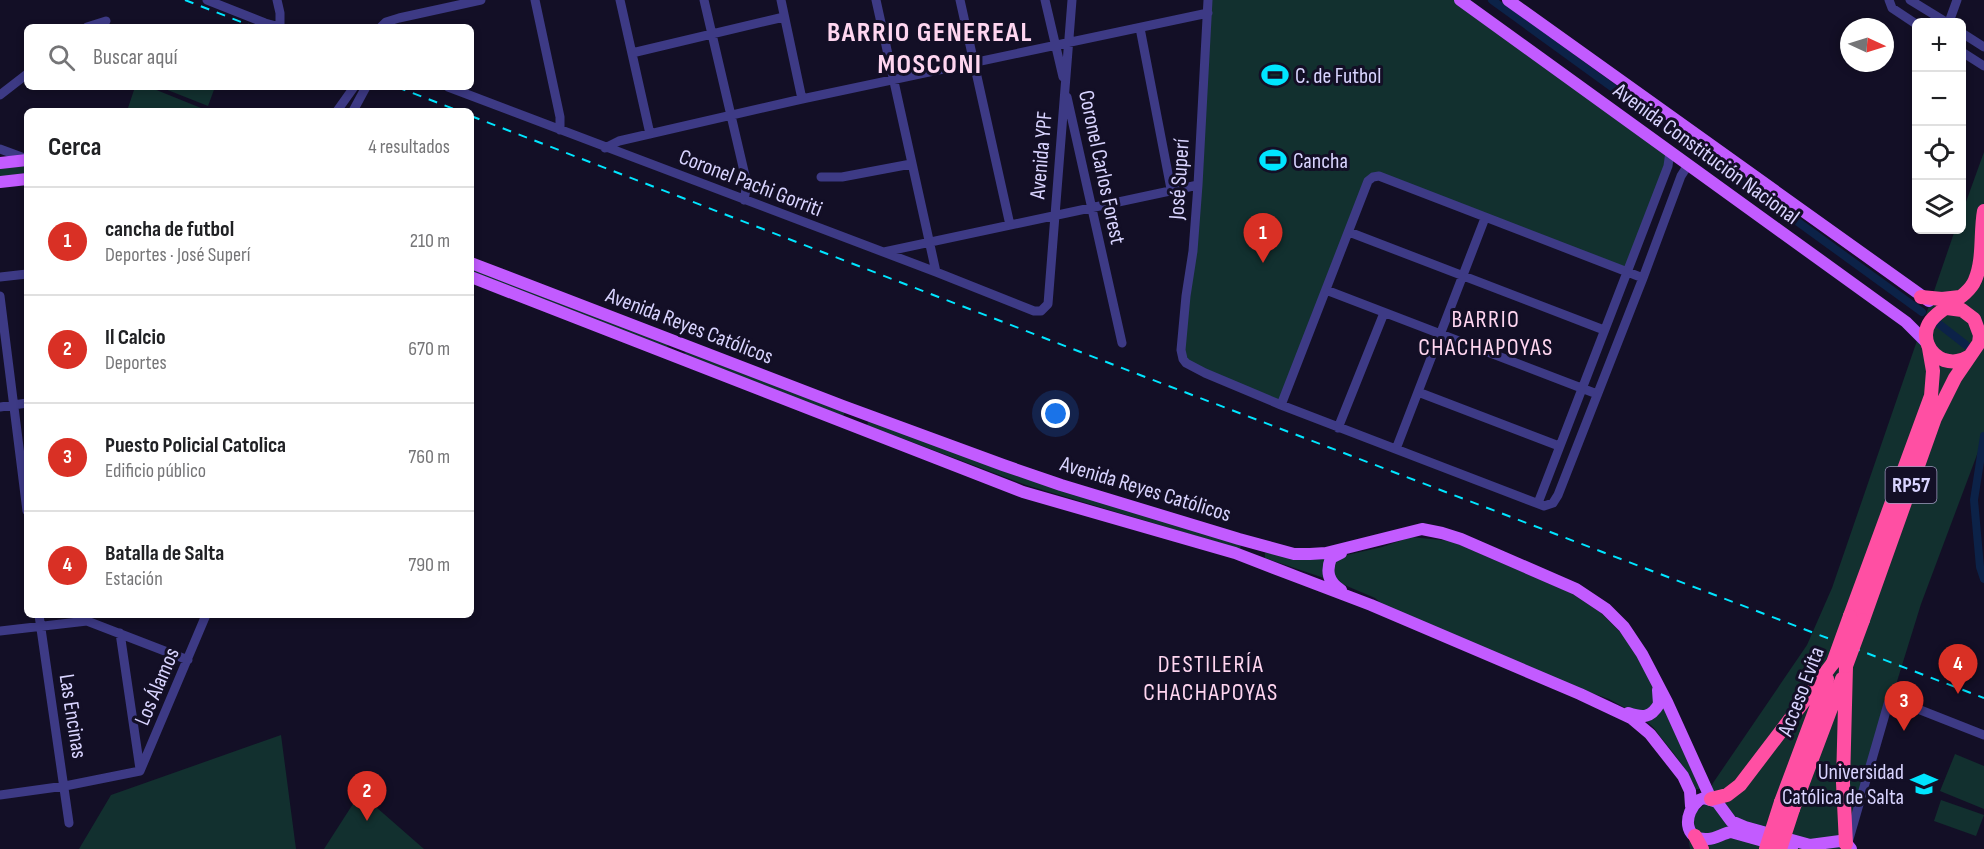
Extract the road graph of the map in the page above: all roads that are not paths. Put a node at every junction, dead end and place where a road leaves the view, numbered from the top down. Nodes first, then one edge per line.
1 (207, 0) edge
2 (277, 0) edge
3 (481, 0) edge
4 (535, 0) edge
5 (620, 0) edge
6 (705, 0) edge
7 (781, 0) edge
8 (876, 0) edge
9 (960, 0) edge
10 (1045, 0) edge
11 (1072, 0) edge
12 (1208, 0) edge
13 (1460, 0) edge
14 (1508, 0) edge
15 (1889, 0) edge
16 (1910, 0) edge
17 (1957, 0) edge
18 (1208, 13) junction
19 (784, 16) junction
20 (1940, 18) edge
21 (1949, 18) edge
22 (106, 21) dead end
23 (1912, 21) edge
24 (96, 24) edge
25 (270, 24) edge
26 (280, 24) edge
27 (390, 24) edge
28 (1140, 28) junction
29 (712, 35) junction
30 (1966, 36) edge
31 (1069, 43) junction
32 (1055, 46) junction
33 (1984, 47) edge
34 (632, 53) junction
35 (1966, 55) edge
36 (974, 63) junction
37 (1984, 66) edge
38 (24, 76) edge
39 (894, 80) junction
40 (1065, 87) junction
41 (352, 90) edge
42 (364, 90) edge
43 (456, 90) edge
44 (0, 95) edge
45 (802, 99) junction
46 (339, 108) edge
47 (355, 108) edge
48 (731, 117) junction
49 (560, 130) junction
50 (651, 134) junction
51 (605, 147) junction
52 (0, 149) edge
53 (1670, 152) junction
54 (24, 158) edge
55 (24, 159) edge
56 (0, 163) edge
57 (911, 164) junction
58 (1688, 165) junction
59 (821, 177) dead end
60 (24, 179) edge
61 (0, 182) edge
62 (1198, 185) junction
63 (1171, 189) junction
64 (744, 200) junction
65 (1091, 208) junction
66 (1984, 211) edge
67 (1054, 216) junction
68 (1485, 218) junction
69 (1010, 225) junction
70 (1349, 232) junction
71 (928, 244) junction
72 (882, 252) junction
73 (474, 264) edge
74 (936, 272) junction
75 (1626, 272) junction
76 (24, 274) edge
77 (1463, 275) junction
78 (0, 277) edge
79 (1643, 278) junction
80 (474, 279) edge
81 (1326, 290) junction
82 (0, 296) edge
83 (1921, 297) junction
84 (1960, 297) junction
85 (1946, 308) junction
86 (1041, 311) joint
87 (1384, 313) junction
88 (1982, 329) edge
89 (1604, 330) junction
90 (1441, 334) junction
91 (1122, 343) dead end
92 (1928, 345) junction
93 (1970, 356) junction
94 (1582, 388) junction
95 (1418, 392) junction
96 (1598, 394) junction
97 (24, 403) edge
98 (14, 405) junction
99 (1281, 405) junction
100 (0, 407) edge
101 (1338, 428) junction
102 (1559, 446) junction
103 (1396, 449) junction
104 (24, 487) edge
105 (1538, 503) junction
106 (1388, 538) junction
107 (1371, 605) junction
108 (40, 618) edge
109 (89, 618) edge
110 (205, 618) edge
111 (1857, 618) junction
112 (41, 626) junction
113 (0, 631) edge
114 (120, 633) junction
115 (188, 660) junction
116 (1840, 665) junction
117 (1657, 685) junction
118 (1580, 694) junction
119 (1984, 735) edge
120 (141, 771) junction
121 (65, 786) junction
122 (0, 795) edge
123 (1712, 799) junction
124 (1787, 805) junction
125 (1691, 806) junction
126 (69, 823) dead end
127 (1695, 836) junction
128 (1848, 846) edge
129 (1702, 849) edge
130 (1766, 849) edge
131 (1780, 849) edge
132 (1792, 849) edge

1 - 25 street
2 - 26 street
3 - 27 street
4 - 49 street
5 - 34 street
6 - 29 street
7 - 19 street
8 - 39 street
9 - 36 street
10 - 32 street, Coronel Carlos Forest
11 - 31 street, Avenida YPF
12 - 18 street, José Superí
13 - 53 main road, Avenida Constitución Nacional
14 - 83 main road, Avenida Constitución Nacional
15 - 23 street
16 - 20 street
17 - 21 street
18 - 28 street
18 - 62 street, José Superí
19 - 29 street
19 - 45 street
22 - 24 street
28 - 31 street
28 - 63 street
29 - 34 street
29 - 48 street
30 - 33 street
31 - 32 street
31 - 40 street, Avenida YPF
32 - 36 street
32 - 40 street, Coronel Carlos Forest
34 - 50 street
35 - 37 street
36 - 39 street
36 - 69 street
38 - 44 street
39 - 45 street
39 - 57 street
40 - 65 street, Coronel Carlos Forest
40 - 67 street, Avenida YPF
41 - 46 street
42 - 47 street
43 - 49 street, Coronel Pachi Gorriti
45 - 48 street
48 - 50 street
48 - 64 street
49 - 51 street, Coronel Pachi Gorriti
50 - 51 street
51 - 64 street, Coronel Pachi Gorriti
52 - 54 street
53 - 58 main road, Avenida Constitución Nacional
53 - 75 street
55 - 56 main road
57 - 59 street
57 - 71 street
58 - 79 street
58 - 92 main road, Avenida Constitución Nacional
60 - 61 main road
62 - 63 street
62 - 99 street, José Superí
63 - 65 street
64 - 72 street, Coronel Pachi Gorriti
65 - 67 street
65 - 91 street, Coronel Carlos Forest
66 - 84 highway, RP57
67 - 69 street
67 - 86 street, Avenida YPF
68 - 70 street
68 - 75 street
68 - 77 street
69 - 71 street
70 - 77 street
70 - 81 street
71 - 72 street
71 - 74 street
72 - 74 street, Coronel Pachi Gorriti
73 - 106 main road, Avenida Reyes Católicos
74 - 86 street, Coronel Pachi Gorriti
75 - 79 street
75 - 89 street
76 - 78 street
77 - 89 street
77 - 90 street
79 - 96 street
80 - 107 main road, Avenida Reyes Católicos
81 - 87 street
81 - 99 street
82 - 98 street
83 - 84 highway
83 - 85 main road, Avenida Constitución Nacional
84 - 85 highway, RP57
85 - 88 highway, RP57
85 - 92 highway, RP57
87 - 90 street
87 - 101 street
88 - 93 highway, RP57
89 - 94 street
90 - 94 street
90 - 95 street
92 - 93 highway
92 - 111 highway, RP57
93 - 111 highway, RP57
94 - 96 street
94 - 102 street
95 - 102 street
95 - 103 street
96 - 105 street
97 - 98 street
98 - 100 street
98 - 104 street
99 - 101 street
101 - 103 street
102 - 105 street
103 - 105 street
106 - 107 main road
106 - 117 main road, Avenida Reyes Católicos
107 - 118 main road, Avenida Reyes Católicos
108 - 112 street, Las Encinas
109 - 112 street
109 - 114 street
110 - 115 street, Los Álamos
111 - 116 highway, Acceso Evita / RP57, bridge
112 - 113 street
112 - 121 street, Las Encinas
114 - 115 street
114 - 120 street
115 - 120 street, Los Álamos
116 - 123 highway
116 - 124 highway, Acceso Evita / RP57
116 - 128 highway
117 - 118 main road
117 - 123 main road, Avenida Reyes Católicos
118 - 125 main road, Avenida Reyes Católicos
119 - 128 street
120 - 121 street
121 - 122 street
121 - 126 street, Las Encinas
123 - 125 main road
123 - 128 main road, Avenida Reyes Católicos
124 - 130 highway, Acceso Evita / RP57, bridge
124 - 131 highway, Acceso Evita / RP57, bridge
125 - 127 main road, Avenida Reyes Católicos
127 - 129 highway
127 - 132 main road

